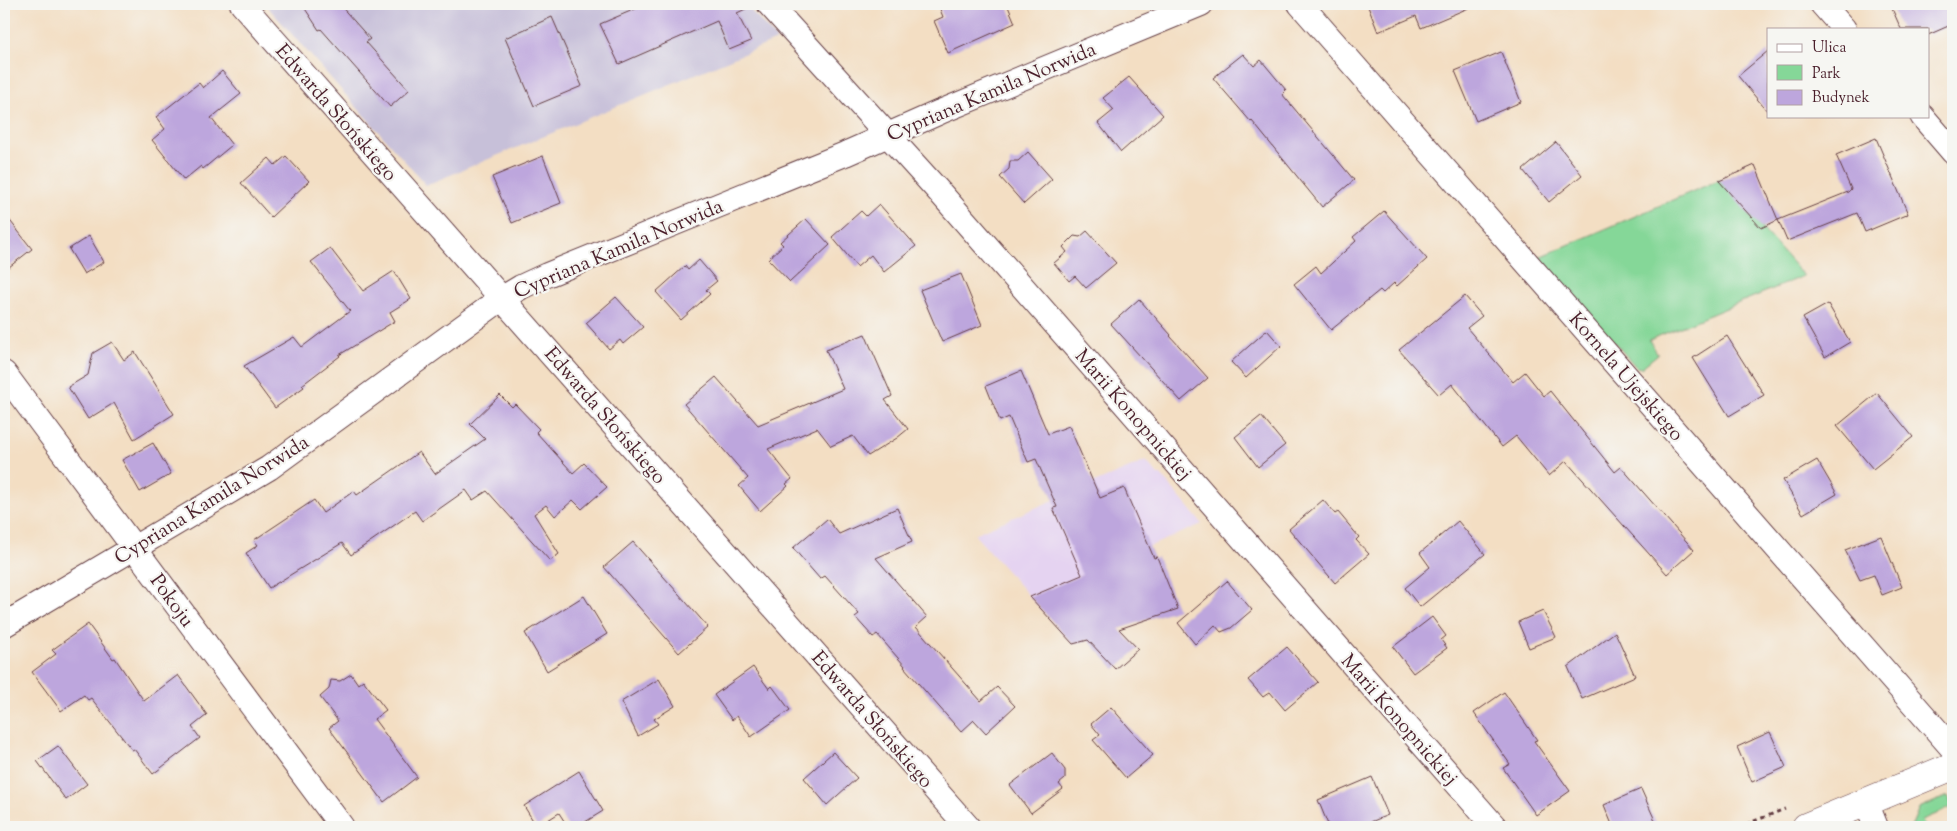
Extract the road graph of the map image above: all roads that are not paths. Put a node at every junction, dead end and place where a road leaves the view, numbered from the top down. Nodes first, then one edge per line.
1 (242, 4) edge
2 (769, 4) edge
3 (1201, 4) edge
4 (1300, 4) edge
5 (1822, 4) edge
6 (1843, 28) edge
7 (1924, 118) edge
8 (888, 134) junction
9 (1953, 152) edge
10 (501, 299) junction
11 (4, 373) edge
12 (135, 548) junction
13 (4, 625) edge
14 (1953, 749) edge
15 (1953, 766) edge
16 (1866, 802) junction
17 (342, 827) edge
18 (968, 827) edge
19 (1495, 827) edge
20 (1806, 827) edge
21 (1876, 827) edge

1 - 10 street, Edwarda Słońskiego
2 - 8 street, Marii Konopnickiej
3 - 8 street, Cypriana Kamila Norwida
4 - 14 street, Kornela Ujejskiego
5 - 6 street
7 - 9 street
8 - 10 street, Cypriana Kamila Norwida
8 - 19 street, Marii Konopnickiej
10 - 12 street, Cypriana Kamila Norwida
10 - 18 street, Edwarda Słońskiego
11 - 12 street, Pokoju
12 - 13 street, Cypriana Kamila Norwida
12 - 17 street, Pokoju
15 - 16 street
16 - 20 street
16 - 21 street

